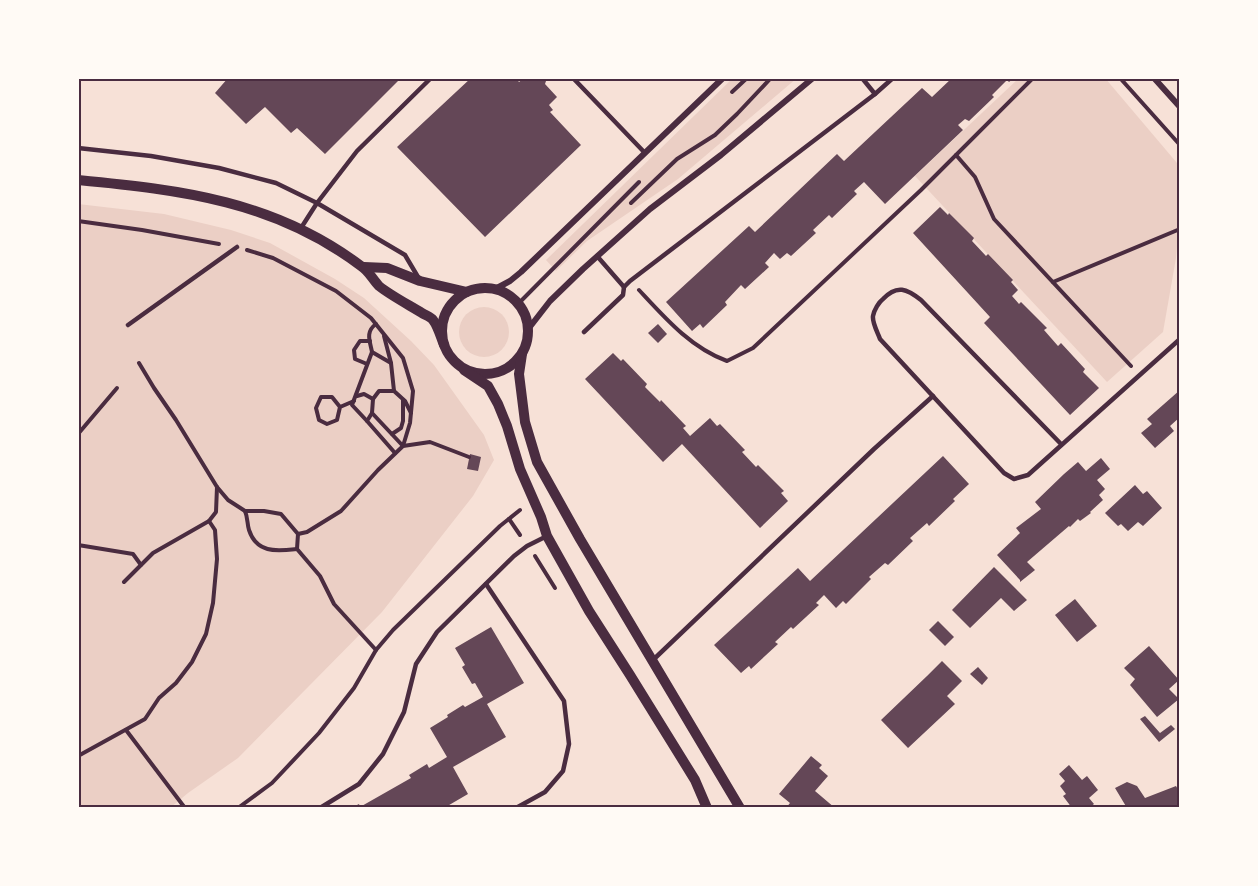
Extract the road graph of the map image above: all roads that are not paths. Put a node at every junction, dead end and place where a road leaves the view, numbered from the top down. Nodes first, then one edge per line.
1 (431, 78) edge
2 (573, 78) edge
3 (723, 78) edge
4 (813, 78) edge
5 (862, 78) edge
6 (893, 78) edge
7 (1154, 78) edge
8 (875, 94) junction
9 (1180, 107) edge
10 (78, 148) edge
11 (645, 153) junction
12 (78, 180) edge
13 (316, 203) junction
14 (301, 228) junction
15 (237, 247) road end
16 (597, 256) junction
17 (364, 267) junction
18 (420, 281) junction
19 (624, 287) junction
20 (495, 289) junction
21 (467, 292) junction
22 (128, 326) dead end
23 (529, 328) junction
24 (584, 332) dead end
25 (1180, 339) edge
26 (444, 345) junction
27 (522, 354) junction
28 (464, 370) junction
29 (933, 396) junction
30 (1061, 444) junction
31 (548, 536) junction
32 (486, 584) junction
33 (652, 661) junction
34 (320, 808) edge
35 (516, 808) edge
36 (707, 808) edge
37 (740, 808) edge

1 - 13 lane
2 - 11 lane
3 - 11 street
4 - 16 street
5 - 8 lane
6 - 8 lane
7 - 9 street
8 - 19 lane
10 - 13 lane
11 - 20 street
12 - 14 street
13 - 14 lane
13 - 18 lane
14 - 17 street
15 - 22 lane
16 - 19 lane
16 - 23 street
17 - 18 street
17 - 26 street
18 - 21 street
19 - 24 lane
20 - 21 street
20 - 23 street
21 - 26 street
23 - 27 street
25 - 30 lane
26 - 28 street
27 - 28 street
27 - 33 street
28 - 31 street
29 - 30 lane
29 - 30 lane
29 - 33 lane
31 - 32 lane
31 - 36 street
32 - 34 lane
32 - 35 lane
33 - 37 street

